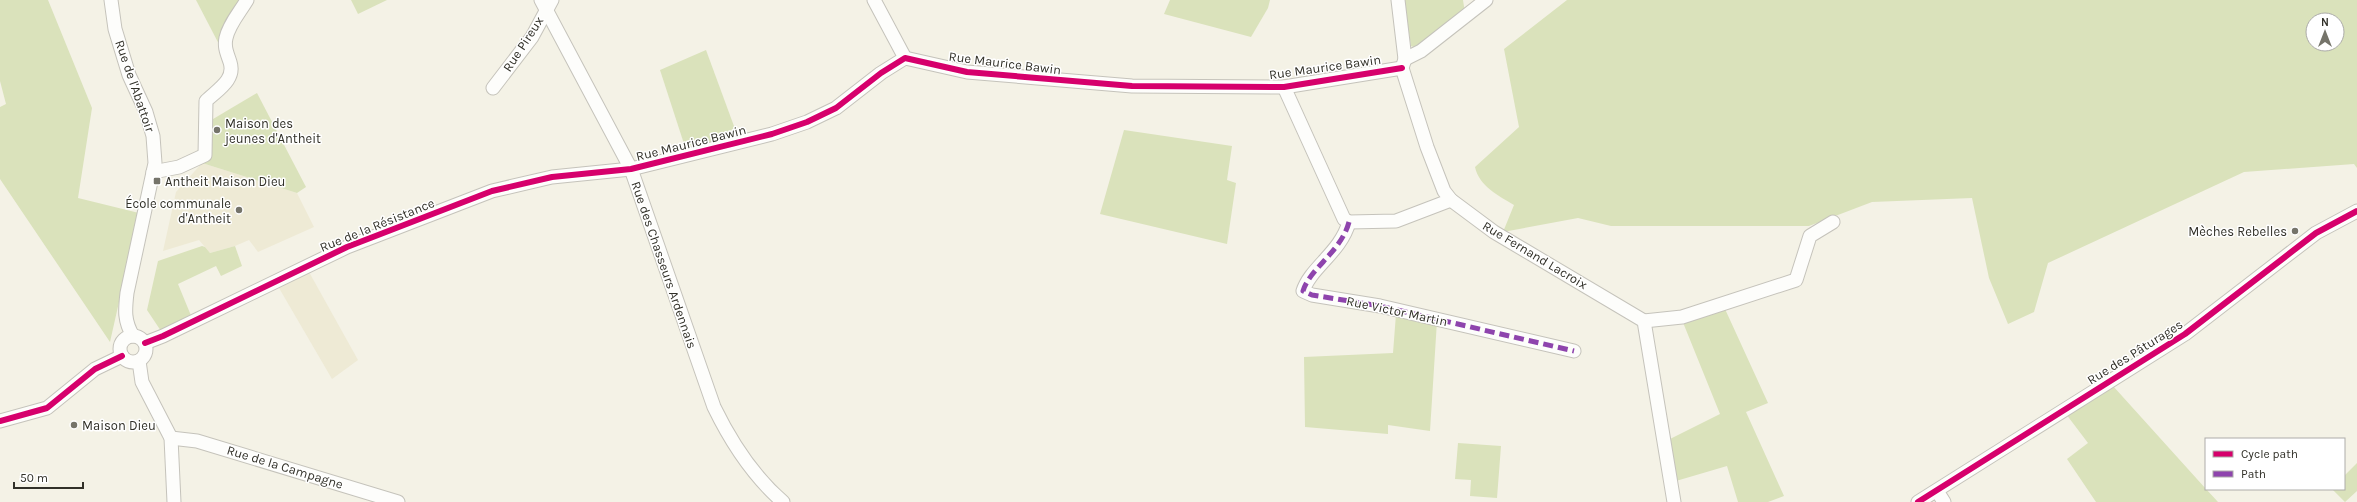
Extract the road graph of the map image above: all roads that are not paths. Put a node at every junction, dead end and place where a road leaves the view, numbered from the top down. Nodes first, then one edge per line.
1 (111, 0) edge
2 (247, 0) edge
3 (874, 0) edge
4 (1398, 0) edge
5 (1486, 0) edge
6 (546, 3) edge
7 (905, 58) junction
8 (1404, 63) junction
9 (1284, 87) junction
10 (493, 88) dead end
11 (631, 169) junction
12 (153, 172) junction
13 (1451, 200) junction
14 (2357, 211) edge
15 (1349, 222) junction
16 (1833, 222) dead end
17 (1644, 321) junction
18 (133, 336) junction
19 (145, 343) junction
20 (1574, 351) dead end
21 (122, 356) junction
22 (139, 361) junction
23 (0, 421) edge
24 (171, 438) junction
25 (1937, 491) junction
26 (174, 502) edge
27 (398, 502) edge
28 (783, 502) edge
29 (1674, 502) edge
30 (1918, 502) edge
31 (1944, 502) edge

1 - 12 street, Rue de l'Abattoir
2 - 12 street
3 - 7 street
4 - 8 street, Rue Fernand Lacroix
5 - 8 street, Rue Maurice Bawin
6 - 10 street, Rue Pireux
6 - 11 street, Rue des Chasseurs Ardennais
7 - 9 street, Rue Maurice Bawin
7 - 11 street, Rue Maurice Bawin
8 - 9 street, Rue Maurice Bawin
8 - 13 street, Rue Fernand Lacroix
9 - 15 street
11 - 19 street, Rue de la Résistance
11 - 28 street, Rue des Chasseurs Ardennais
12 - 18 street, Rue de l'Abattoir
13 - 15 street
13 - 17 street, Rue Fernand Lacroix
14 - 25 street, Rue des Pâturages
15 - 20 street, Rue Victor Martin
16 - 17 street
17 - 29 street
18 - 19 street
18 - 21 street
19 - 22 street
21 - 22 street
21 - 23 street
22 - 24 street
24 - 26 street
24 - 27 street, Rue de la Campagne
25 - 30 street, Rue des Pâturages
25 - 31 street

